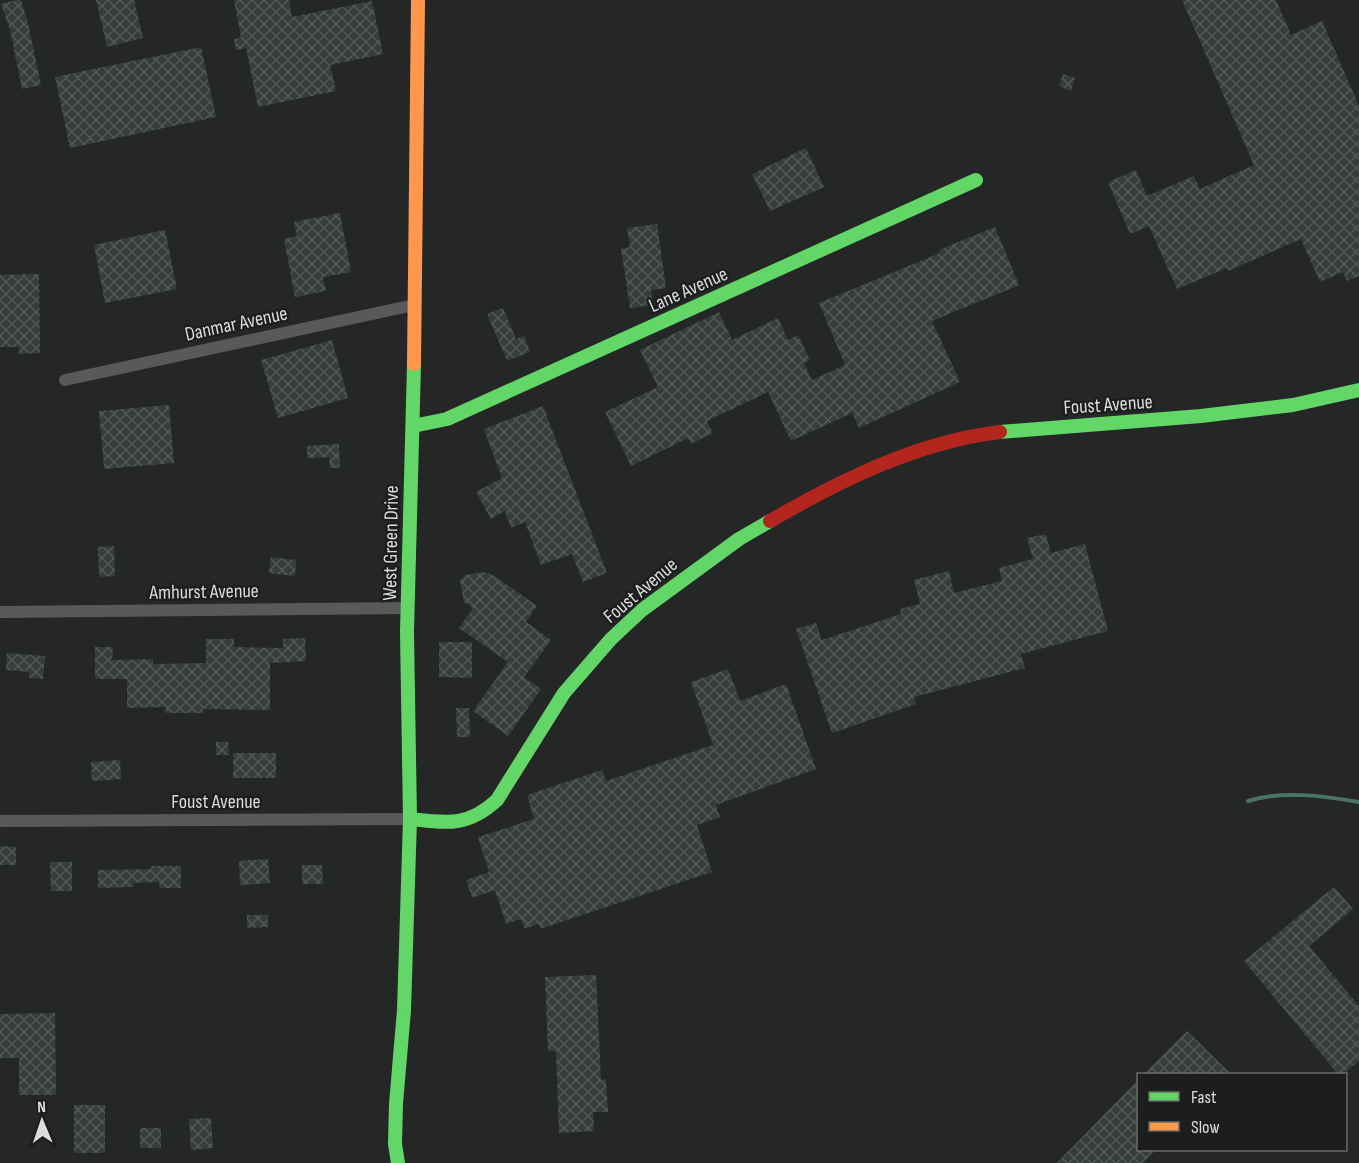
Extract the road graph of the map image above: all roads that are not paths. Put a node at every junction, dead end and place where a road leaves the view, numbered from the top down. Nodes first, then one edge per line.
1 (418, 0) edge
2 (976, 180) dead end
3 (414, 305) junction
4 (66, 380) dead end
5 (1359, 390) edge
6 (413, 426) junction
7 (408, 608) junction
8 (0, 612) edge
9 (410, 819) junction
10 (0, 821) edge
11 (398, 1087) junction
12 (395, 1144) junction
13 (384, 1163) edge
14 (398, 1163) edge
15 (409, 1163) edge

1 - 3 street, West Green Drive
2 - 6 street, Lane Avenue
3 - 4 street, Danmar Avenue
3 - 6 street, West Green Drive
5 - 9 street, Foust Avenue
6 - 7 street, West Green Drive
7 - 8 street, Amhurst Avenue
7 - 9 street, West Green Drive
9 - 10 street, Foust Avenue
9 - 11 street, West Green Drive
11 - 12 street, West Green Drive
11 - 15 street, West Green Drive
12 - 13 street
12 - 14 street, West Green Drive

